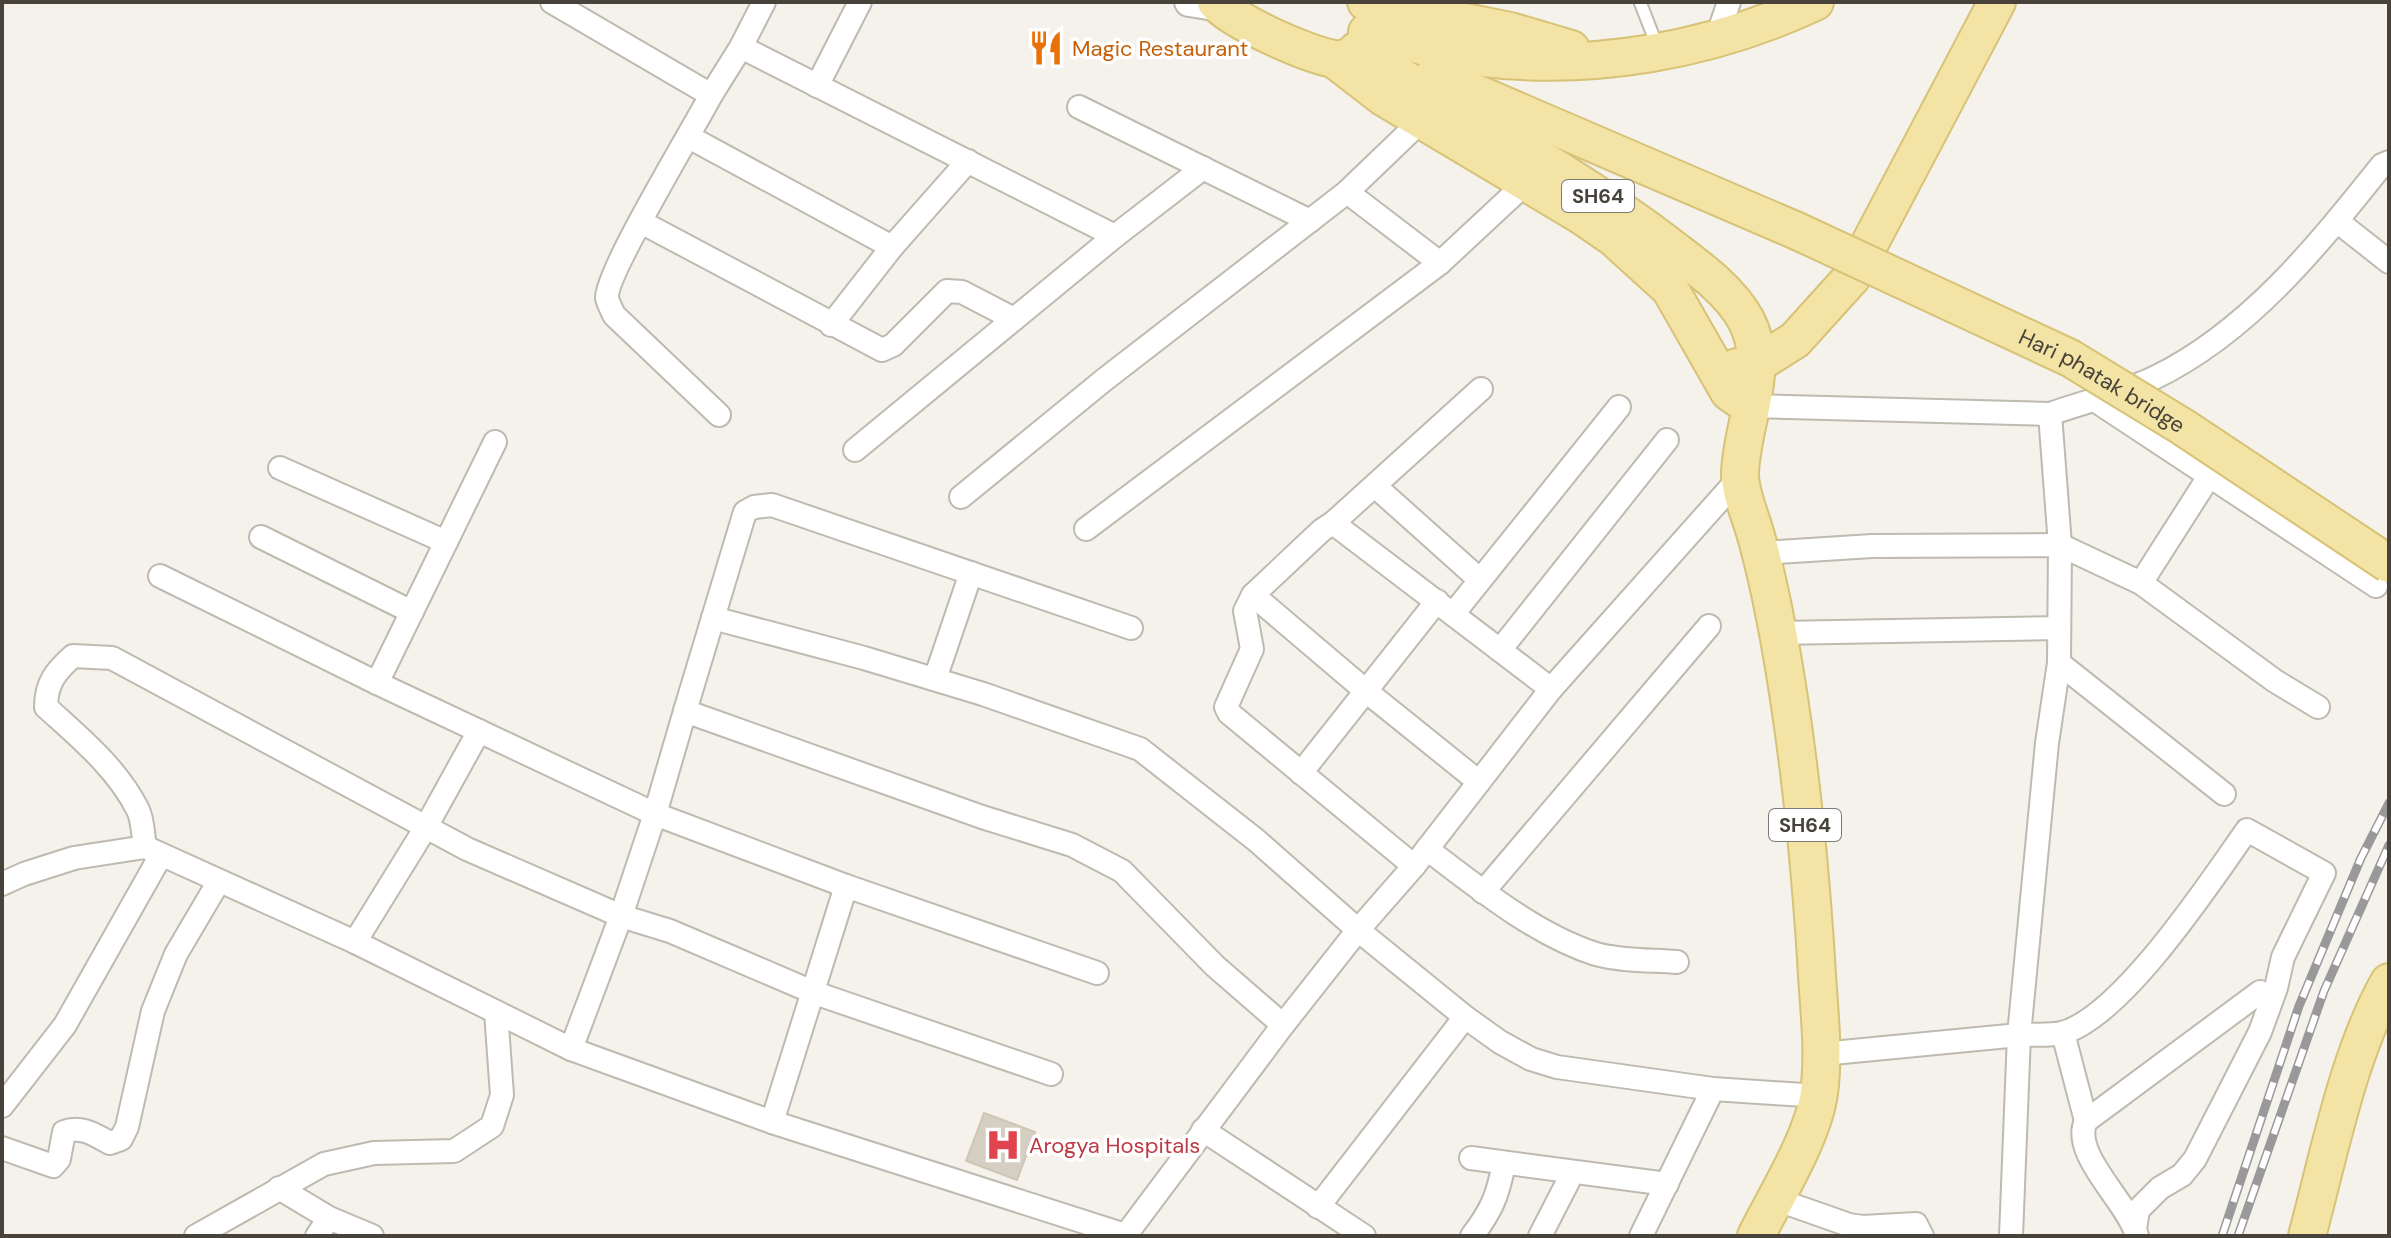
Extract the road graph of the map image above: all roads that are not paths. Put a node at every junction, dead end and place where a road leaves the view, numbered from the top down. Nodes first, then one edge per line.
1 (552, 2) edge
2 (764, 2) edge
3 (860, 2) edge
4 (1640, 2) edge
5 (1729, 2) edge
6 (1815, 2) edge
7 (1997, 2) edge
8 (1208, 4) edge
9 (1356, 32) edge
10 (1716, 40) junction
11 (741, 47) junction
12 (1660, 53) junction
13 (817, 86) junction
14 (711, 95) junction
15 (1079, 107) dead end
16 (1422, 120) junction
17 (689, 137) junction
18 (968, 161) junction
19 (2389, 162) edge
20 (1203, 168) junction
21 (1527, 182) junction
22 (1347, 192) junction
23 (1310, 221) junction
24 (2337, 221) junction
25 (641, 222) junction
26 (1115, 236) junction
27 (892, 247) junction
28 (2389, 262) edge
29 (1440, 263) junction
30 (1014, 319) junction
31 (831, 325) junction
32 (1757, 364) junction
33 (1716, 371) junction
34 (1481, 389) dead end
35 (2093, 399) junction
36 (1749, 406) junction
37 (1619, 407) dead end
38 (2050, 414) junction
39 (719, 415) dead end
40 (1667, 440) dead end
41 (495, 442) dead end
42 (855, 450) dead end
43 (280, 468) dead end
44 (2210, 475) junction
45 (1740, 477) junction
46 (1375, 486) junction
47 (961, 497) dead end
48 (1333, 523) junction
49 (1086, 529) dead end
50 (261, 537) dead end
51 (446, 542) junction
52 (2060, 545) junction
53 (1761, 553) junction
54 (971, 573) junction
55 (2382, 575) edge
56 (160, 576) dead end
57 (1480, 580) junction
58 (2141, 583) junction
59 (1253, 595) junction
60 (1445, 608) junction
61 (412, 612) junction
62 (713, 618) junction
63 (1709, 626) dead end
64 (1131, 628) dead end
65 (2059, 628) junction
66 (1778, 633) junction
67 (1500, 650) junction
68 (2059, 663) junction
69 (935, 679) junction
70 (377, 683) junction
71 (1551, 689) junction
72 (1366, 691) junction
73 (2318, 707) dead end
74 (685, 711) junction
75 (479, 731) junction
76 (1301, 773) junction
77 (1479, 782) junction
78 (2224, 794) dead end
79 (655, 814) junction
80 (426, 827) junction
81 (153, 851) junction
82 (1421, 858) junction
83 (219, 881) junction
84 (2, 884) edge
85 (846, 886) junction
86 (1483, 892) junction
87 (621, 916) junction
88 (1358, 930) junction
89 (355, 942) junction
90 (1677, 962) dead end
91 (1097, 973) dead end
92 (2389, 982) edge
93 (2260, 992) dead end
94 (815, 993) junction
95 (496, 1012) junction
96 (1465, 1017) junction
97 (1283, 1025) junction
98 (2063, 1033) junction
99 (2019, 1035) junction
100 (571, 1049) junction
101 (1822, 1054) junction
102 (1051, 1074) dead end
103 (1713, 1089) junction
104 (1819, 1096) junction
105 (2, 1106) edge
106 (2086, 1121) junction
107 (772, 1122) junction
108 (1203, 1130) junction
109 (2, 1148) edge
110 (1471, 1158) dead end
111 (1504, 1163) junction
112 (1573, 1172) junction
113 (1667, 1184) junction
114 (279, 1188) junction
115 (1775, 1199) junction
116 (1318, 1207) junction
117 (323, 1227) edge
118 (1847, 1231) edge
119 (2136, 1232) edge
120 (196, 1236) edge
121 (372, 1236) edge
122 (1126, 1236) edge
123 (1364, 1236) edge
124 (1472, 1236) edge
125 (1540, 1236) edge
126 (1641, 1236) edge
127 (1756, 1236) edge
128 (1922, 1236) edge
129 (2011, 1236) edge
130 (2307, 1236) edge

1 - 14 street
2 - 11 street
3 - 13 street
4 - 12 lane
5 - 10 street
6 - 10 main road
7 - 32 main road
8 - 9 main road
9 - 12 main road
9 - 16 main road, SH64
9 - 32 main road, SH64
9 - 55 main road, Hari phatak bridge, bridge
10 - 12 main road
11 - 13 street
11 - 14 street
13 - 18 street
14 - 17 street
15 - 20 street
16 - 21 main road, SH64
16 - 22 street
17 - 25 street
17 - 27 street
18 - 26 street
18 - 27 street
19 - 24 street
20 - 23 street
20 - 26 street
21 - 29 street
21 - 33 main road, SH64
22 - 23 street
22 - 29 street
23 - 47 street
24 - 28 street
24 - 35 street
25 - 31 street
25 - 39 street
26 - 30 street
27 - 31 street
29 - 49 street
30 - 31 street
30 - 42 street
32 - 33 main road
32 - 36 main road, SH64
33 - 36 main road, SH64
34 - 46 street
35 - 38 street
35 - 44 street
36 - 38 street
36 - 45 main road, SH64
37 - 57 street
38 - 52 street
40 - 67 street
41 - 51 street
43 - 51 street
44 - 55 street
44 - 58 street
45 - 53 main road, SH64
45 - 71 street
46 - 48 street
46 - 57 street
48 - 59 street
48 - 60 street
50 - 61 street
51 - 61 street
52 - 53 street
52 - 58 street
52 - 65 street
53 - 66 main road, SH64
54 - 62 street
54 - 64 street
54 - 69 street
56 - 70 street
57 - 60 street
58 - 73 street
59 - 72 street
59 - 76 street
60 - 67 street
60 - 72 street
61 - 70 street
62 - 69 street
62 - 74 street
63 - 86 street
65 - 66 street
65 - 68 street
66 - 101 main road, SH64
67 - 71 street
68 - 78 street
68 - 99 street
69 - 88 street
70 - 75 street
71 - 77 street
72 - 76 street
72 - 77 street
74 - 79 street
74 - 97 street
75 - 79 street
75 - 80 street
76 - 82 street
77 - 82 street
79 - 85 street
79 - 87 street
80 - 81 street
80 - 87 street
80 - 89 street
81 - 83 street
81 - 84 street
81 - 105 street
82 - 86 street
82 - 88 street
83 - 89 street
83 - 109 street
85 - 91 street
85 - 94 street
86 - 90 street
87 - 94 street
87 - 100 street
88 - 96 street
88 - 97 street
89 - 95 street
92 - 130 main road
93 - 106 street
94 - 102 street
94 - 107 street
95 - 100 street
95 - 114 street
96 - 103 street
96 - 116 street
97 - 108 street
98 - 99 street
98 - 106 street
98 - 119 street
99 - 101 street
99 - 129 street
100 - 107 street
101 - 104 main road, SH64
103 - 104 street
103 - 113 street
104 - 115 main road, SH64
106 - 119 street
107 - 122 street
108 - 116 street
108 - 122 street
110 - 111 street
111 - 112 street
111 - 124 street
112 - 113 street
112 - 125 street
113 - 126 street
114 - 117 street
114 - 120 street
115 - 118 street
115 - 127 main road, SH64
116 - 123 street
117 - 121 street
118 - 128 street

